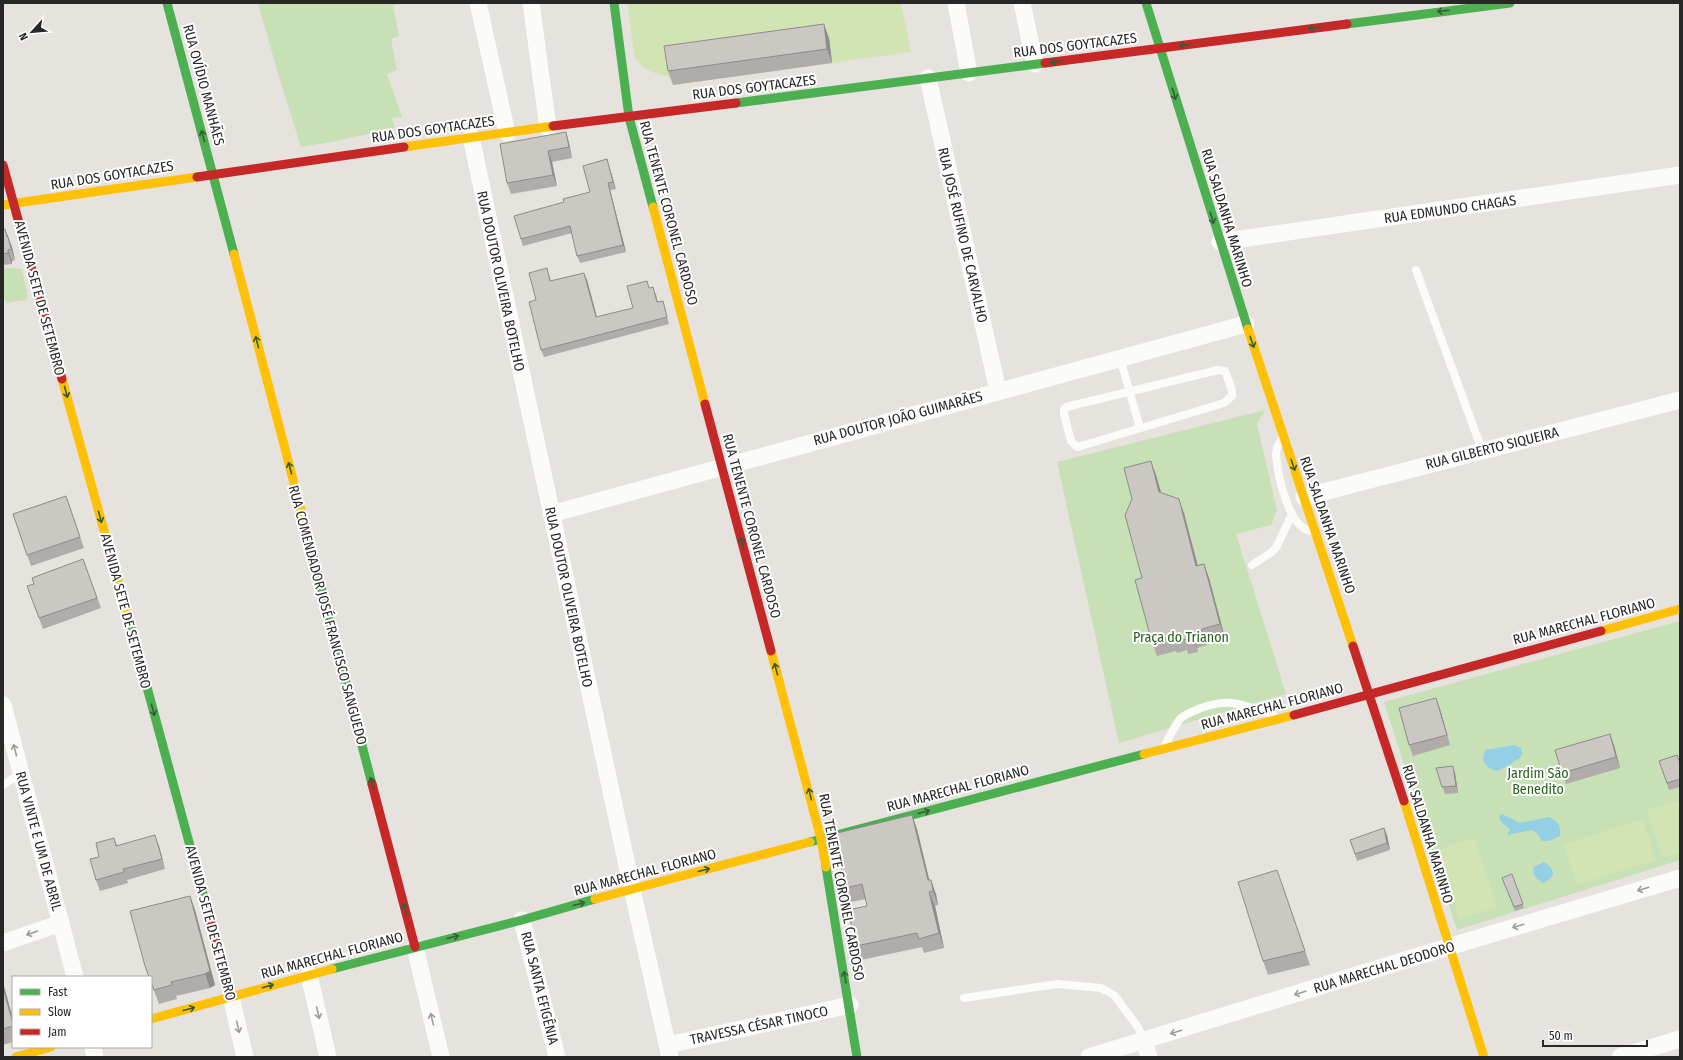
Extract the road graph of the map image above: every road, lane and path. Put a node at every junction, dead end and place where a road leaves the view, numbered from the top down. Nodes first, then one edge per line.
1 (167, 3) edge
2 (478, 3) edge
3 (531, 3) edge
4 (614, 3) edge
5 (956, 3) edge
6 (1022, 3) edge
7 (1146, 3) edge
8 (1510, 3) edge
9 (1460, 6) edge
10 (1160, 48) junction
11 (1035, 64) junction
12 (969, 73) junction
13 (928, 78) junction
14 (629, 117) junction
15 (548, 128) junction
16 (506, 133) junction
17 (471, 137) junction
18 (3, 165) edge
19 (213, 174) junction
20 (1680, 175) edge
21 (14, 204) junction
22 (3, 205) edge
23 (1220, 242) junction
24 (1416, 270) dead end
25 (1246, 324) junction
26 (1120, 358) junction
27 (998, 391) junction
28 (1130, 392) junction
29 (1680, 400) edge
30 (1140, 428) junction
31 (1284, 438) junction
32 (1482, 450) junction
33 (721, 467) junction
34 (1304, 497) junction
35 (551, 514) junction
36 (1292, 514) junction
37 (1316, 531) junction
38 (1252, 565) dead end
39 (1680, 609) edge
40 (1370, 694) junction
41 (3, 705) edge
42 (1281, 717) junction
43 (1163, 749) junction
44 (21, 773) junction
45 (3, 785) edge
46 (821, 839) junction
47 (1680, 878) edge
48 (632, 889) junction
49 (522, 920) junction
50 (61, 923) junction
51 (3, 943) edge
52 (415, 947) junction
53 (1448, 947) junction
54 (309, 975) junction
55 (75, 976) edge
56 (231, 997) junction
57 (964, 998) dead end
58 (850, 1005) junction
59 (152, 1019) edge
60 (1680, 1039) edge
61 (48, 1048) edge
62 (1146, 1049) edge
63 (669, 1051) edge
64 (16, 1057) edge
65 (245, 1057) edge
66 (328, 1057) edge
67 (441, 1057) edge
68 (557, 1057) edge
69 (857, 1057) edge
70 (1089, 1057) edge
71 (1484, 1057) edge
72 (1620, 1057) edge

19 -> 1 main road, RUA OVÍDIO MANHÃES
2 - 16 street
3 - 15 street
4 - 14 main road, RUA TENENTE CORONEL CARDOSO
5 - 12 street
6 - 11 street
7 - 10 main road, RUA SALDANHA MARINHO
8 - 9 main road, RUA DOS GOYTACAZES
9 -> 10 main road, RUA DOS GOYTACAZES
10 -> 11 main road, RUA DOS GOYTACAZES
10 -> 23 main road, RUA SALDANHA MARINHO
11 - 12 main road, RUA DOS GOYTACAZES
12 - 13 main road, RUA DOS GOYTACAZES
13 - 14 main road, RUA DOS GOYTACAZES
13 - 27 street, RUA JOSÉ RUFINO DE CARVALHO
14 - 15 main road, RUA DOS GOYTACAZES
14 - 33 main road, RUA TENENTE CORONEL CARDOSO
15 - 16 main road, RUA DOS GOYTACAZES
16 - 17 main road, RUA DOS GOYTACAZES
17 - 19 main road, RUA DOS GOYTACAZES
17 - 35 street, RUA DOUTOR OLIVEIRA BOTELHO
18 - 21 main road, AVENIDA SETE DE SETEMBRO
19 - 21 main road, RUA DOS GOYTACAZES
52 -> 19 main road, RUA COMENDADOR JOSÉ FRANCISCO SANGUEDO
20 - 23 street, RUA EDMUNDO CHAGAS
21 - 22 main road, RUA DOS GOYTACAZES
21 -> 56 main road, AVENIDA SETE DE SETEMBRO
23 - 25 main road, RUA SALDANHA MARINHO
24 - 32 lane
25 - 26 street, RUA DOUTOR JOÃO GUIMARÃES
25 -> 31 main road, RUA SALDANHA MARINHO
26 - 27 street, RUA DOUTOR JOÃO GUIMARÃES
26 - 28 lane
27 - 33 street, RUA DOUTOR JOÃO GUIMARÃES
28 - 30 lane
28 - 30 lane
28 - 30 lane
29 - 32 street, RUA GILBERTO SIQUEIRA
31 -> 34 main road, RUA SALDANHA MARINHO
31 - 36 lane
32 - 34 street, RUA GILBERTO SIQUEIRA
33 - 35 street, RUA DOUTOR JOÃO GUIMARÃES
46 -> 33 main road, RUA TENENTE CORONEL CARDOSO
34 - 37 main road, RUA SALDANHA MARINHO
35 - 48 street, RUA DOUTOR OLIVEIRA BOTELHO
36 - 37 lane
36 - 38 lane
37 - 40 main road, RUA SALDANHA MARINHO
39 - 40 main road, RUA MARECHAL FLORIANO
40 - 42 main road, RUA MARECHAL FLORIANO
40 - 53 main road, RUA SALDANHA MARINHO
44 -> 41 street, RUA VINTE E UM DE ABRIL
42 - 43 main road, RUA MARECHAL FLORIANO
42 - 43 lane
46 -> 43 main road, RUA MARECHAL FLORIANO
44 - 45 lane
44 - 50 street, RUA VINTE E UM DE ABRIL
48 -> 46 main road, RUA MARECHAL FLORIANO
58 -> 46 main road, RUA TENENTE CORONEL CARDOSO
47 -> 53 street, RUA MARECHAL DEODORO
49 -> 48 main road, RUA MARECHAL FLORIANO
48 - 63 street, RUA DOUTOR OLIVEIRA BOTELHO
52 -> 49 main road, RUA MARECHAL FLORIANO
49 - 68 street, RUA SANTA EFIGÊNIA
50 -> 51 street
50 - 55 street, RUA VINTE E UM DE ABRIL
52 - 54 main road, RUA MARECHAL FLORIANO
67 -> 52 street, RUA COMENDADOR JOSÉ FRANCISCO SANGUEDO
53 -> 62 street, RUA MARECHAL DEODORO
53 - 71 main road, RUA SALDANHA MARINHO
56 -> 54 main road, RUA MARECHAL FLORIANO
54 -> 66 street
59 -> 56 main road, RUA MARECHAL FLORIANO
56 -> 65 street, AVENIDA SETE DE SETEMBRO
57 - 62 lane
58 - 63 street, TRAVESSA CÉSAR TINOCO
58 - 69 main road, RUA TENENTE CORONEL CARDOSO
60 - 72 street
61 - 64 main road
62 - 70 street, RUA MARECHAL DEODORO

